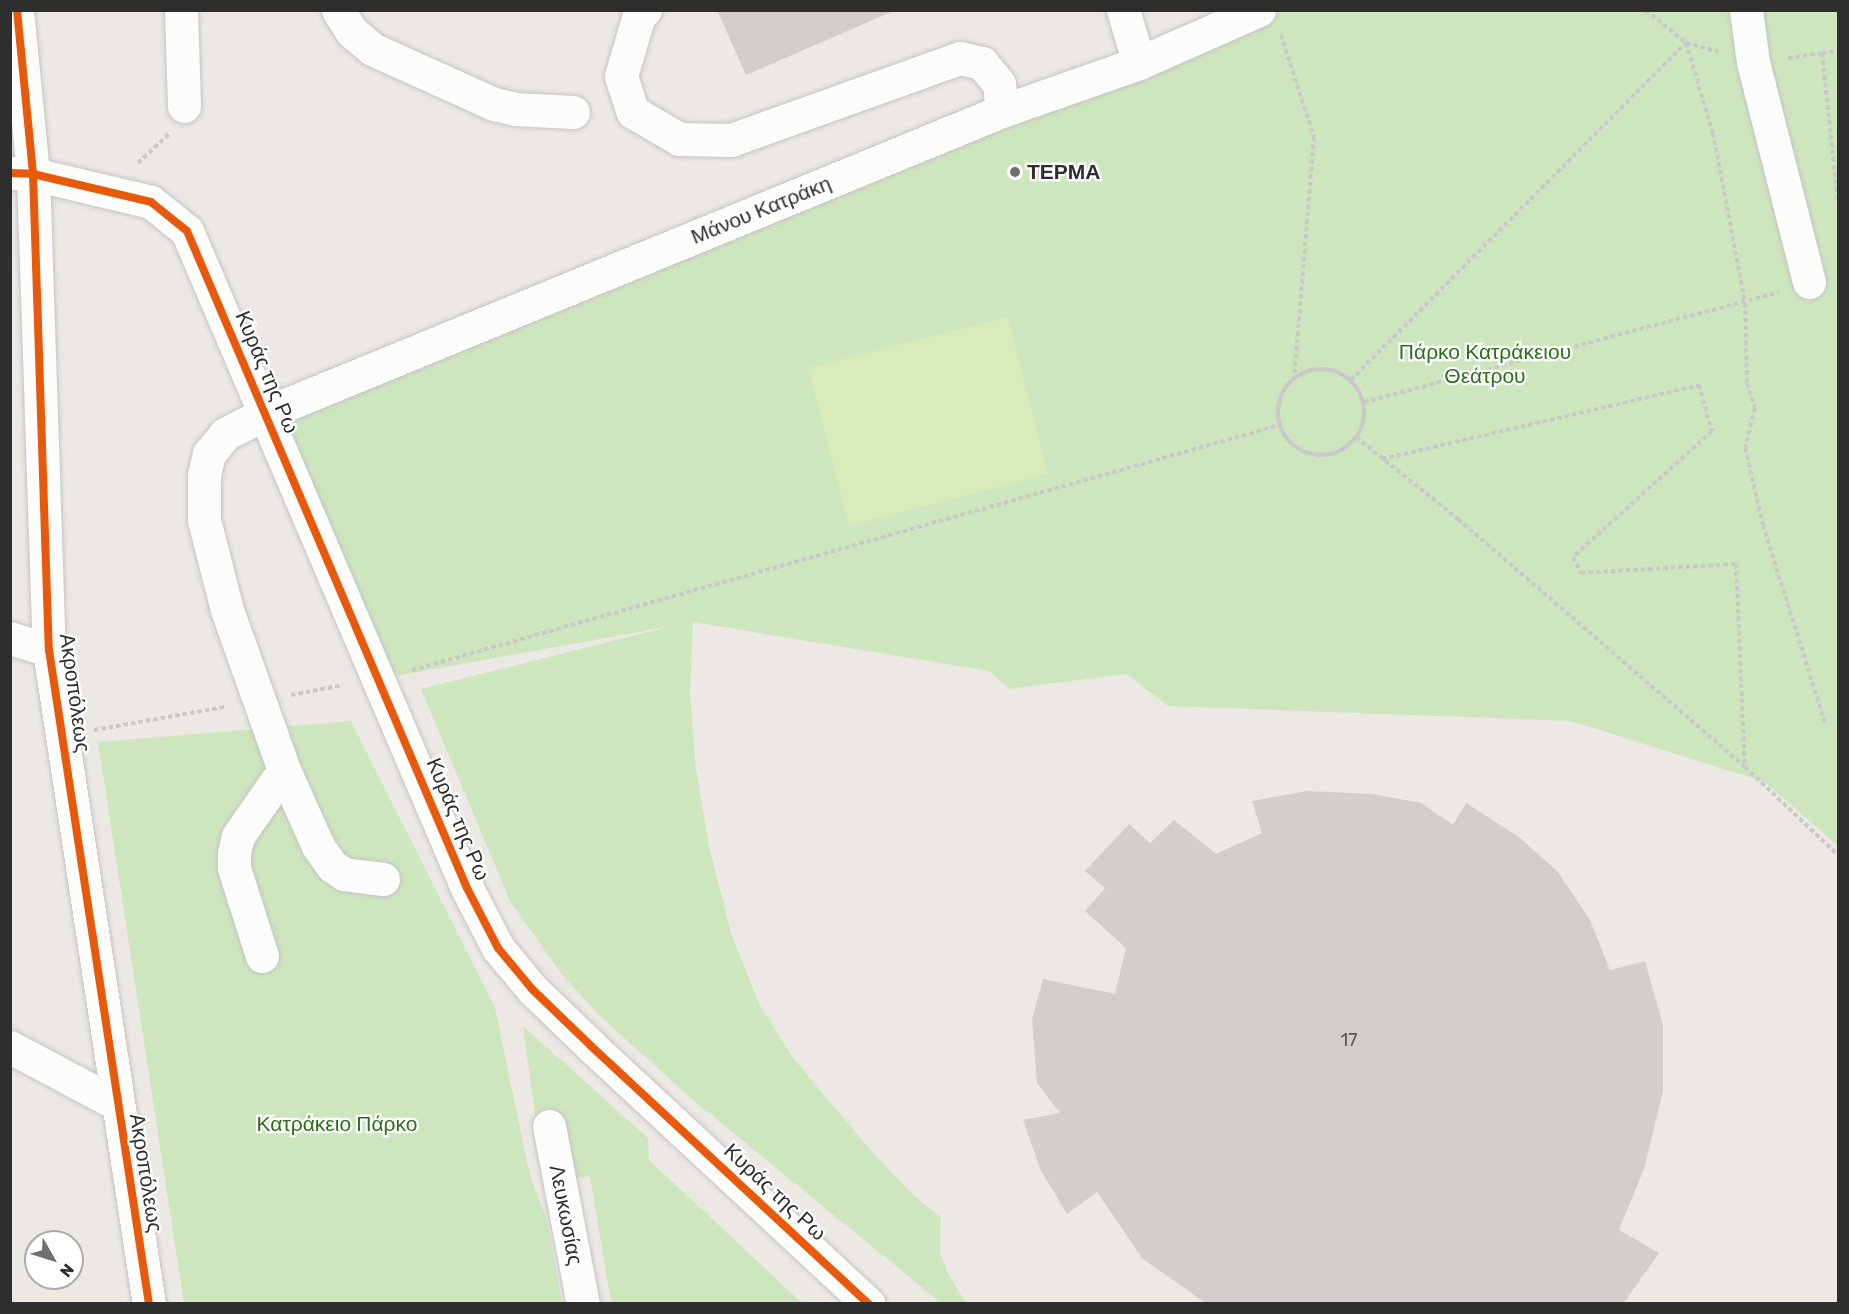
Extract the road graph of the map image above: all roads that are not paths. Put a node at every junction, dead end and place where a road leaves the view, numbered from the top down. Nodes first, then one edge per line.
1 (17, 10) edge
2 (181, 10) edge
3 (338, 10) edge
4 (645, 10) edge
5 (1123, 10) edge
6 (1746, 10) edge
7 (1269, 21) edge
8 (1138, 63) junction
9 (184, 106) road end
10 (1002, 111) junction
11 (573, 112) dead end
12 (22, 174) edge
13 (1809, 282) road end
14 (266, 413) junction
15 (10, 638) edge
16 (49, 650) junction
17 (284, 770) junction
18 (382, 879) dead end
19 (262, 956) dead end
20 (10, 1047) edge
21 (117, 1104) junction
22 (549, 1126) dead end
23 (149, 1304) edge
24 (583, 1304) edge
25 (869, 1304) edge

1 - 12 street, Ακροπόλεως
2 - 9 street
3 - 11 street
4 - 10 street
5 - 8 street
6 - 13 street
7 - 8 street, Μάνου Κατράκη
8 - 10 street, Μάνου Κατράκη
10 - 14 street, Μάνου Κατράκη
12 - 14 street, Κυράς της Ρω
12 - 16 street, Ακροπόλεως
14 - 17 street, Μάνου Κατράκη
14 - 25 street, Κυράς της Ρω
15 - 16 street
16 - 21 street, Ακροπόλεως
17 - 18 street, Μάνου Κατράκη
17 - 19 street
20 - 21 street
21 - 23 street, Ακροπόλεως
22 - 24 street, Λευκωσίας

